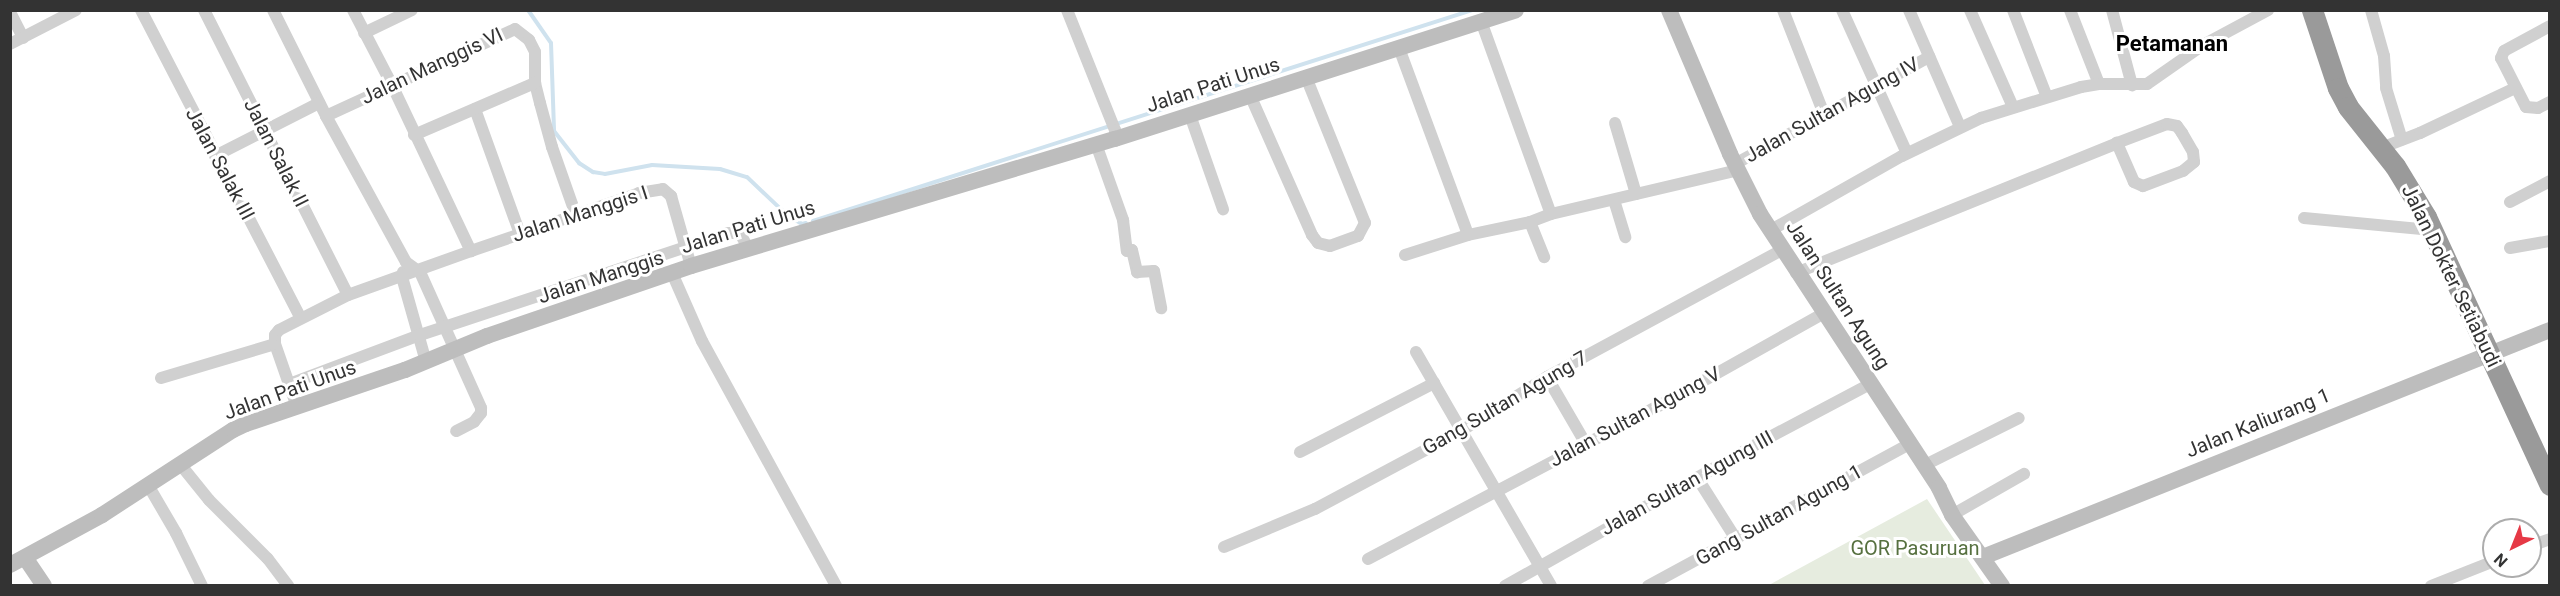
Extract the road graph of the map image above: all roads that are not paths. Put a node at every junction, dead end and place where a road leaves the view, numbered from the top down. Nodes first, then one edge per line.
1 (76, 10) edge
2 (141, 10) edge
3 (204, 10) edge
4 (273, 10) edge
5 (352, 10) edge
6 (412, 10) edge
7 (1067, 10) edge
8 (1516, 10) edge
9 (1669, 10) edge
10 (1783, 10) edge
11 (1842, 10) edge
12 (1909, 10) edge
13 (1970, 10) edge
14 (2013, 10) edge
15 (2070, 10) edge
16 (2112, 10) edge
17 (2268, 10) edge
18 (2312, 10) edge
19 (2371, 10) edge
20 (10, 12) edge
21 (1481, 21) junction
22 (2550, 26) edge
23 (364, 33) junction
24 (23, 38) junction
25 (10, 44) edge
26 (1399, 48) junction
27 (1929, 57) junction
28 (1306, 78) junction
29 (536, 83) junction
30 (2099, 84) junction
31 (392, 85) junction
32 (2132, 85) junction
33 (1878, 86) junction
34 (2044, 87) junction
35 (2515, 88) junction
36 (1250, 95) junction
37 (2010, 100) junction
38 (319, 102) junction
39 (2550, 102) edge
40 (475, 109) junction
41 (1824, 114) junction
42 (1190, 115) junction
43 (326, 116) junction
44 (1958, 121) junction
45 (1615, 123) dead end
46 (265, 129) junction
47 (1114, 130) junction
48 (414, 135) junction
49 (2402, 140) junction
50 (2117, 143) junction
51 (1096, 144) junction
52 (1904, 146) junction
53 (2381, 148) junction
54 (215, 156) junction
55 (1736, 167) junction
56 (2550, 182) edge
57 (1636, 194) junction
58 (1614, 200) junction
59 (2511, 202) dead end
60 (1222, 209) dead end
61 (1551, 214) junction
62 (576, 215) junction
63 (2304, 218) dead end
64 (1530, 222) junction
65 (1765, 222) junction
66 (2432, 230) junction
67 (520, 234) junction
68 (1468, 235) junction
69 (1625, 237) dead end
70 (2550, 241) edge
71 (2510, 248) dead end
72 (1782, 250) junction
73 (471, 251) junction
74 (1405, 255) dead end
75 (688, 257) junction
76 (1544, 257) dead end
77 (405, 262) junction
78 (420, 272) junction
79 (672, 273) junction
80 (1796, 273) junction
81 (402, 277) junction
82 (348, 295) junction
83 (1161, 308) dead end
84 (1824, 313) junction
85 (300, 317) junction
86 (2550, 330) edge
87 (449, 339) junction
88 (275, 344) junction
89 (423, 348) junction
90 (1416, 352) dead end
91 (2489, 353) junction
92 (1547, 377) junction
93 (161, 378) dead end
94 (1434, 383) junction
95 (1870, 384) junction
96 (293, 396) junction
97 (2019, 418) dead end
98 (1461, 430) junction
99 (456, 431) dead end
100 (1586, 444) junction
101 (1910, 444) junction
102 (1300, 452) dead end
103 (180, 464) junction
104 (1923, 466) junction
105 (2024, 474) dead end
106 (1698, 479) junction
107 (148, 485) junction
108 (2550, 485) edge
109 (1497, 491) junction
110 (1952, 515) junction
111 (1736, 539) junction
112 (1224, 547) dead end
113 (1983, 556) junction
114 (1368, 559) dead end
115 (18, 562) edge
116 (1538, 566) junction
117 (2482, 566) edge
118 (44, 585) edge
119 (202, 585) edge
120 (288, 585) edge
121 (835, 585) edge
122 (1505, 585) edge
123 (1551, 585) edge
124 (1648, 585) edge
125 (2002, 585) edge
126 (2431, 585) edge

1 - 24 street
2 - 54 street, Jalan Salak III
3 - 46 street, Jalan Salak II
4 - 38 street
5 - 23 street
6 - 23 street
7 - 47 street
8 - 21 main road, Jalan Pati Unus
9 - 55 main road, Jalan Sultan Agung
10 - 41 street
11 - 33 street
12 - 27 street
13 - 37 street
14 - 34 street
15 - 30 street
16 - 32 street
17 - 32 street
18 - 53 highway, Jalan Dokter Setiabudi
19 - 49 street
20 - 24 street
21 - 26 main road, Jalan Pati Unus
21 - 61 street
22 - 35 street
23 - 31 street
24 - 25 street
26 - 28 main road, Jalan Pati Unus
26 - 68 street
27 - 33 street, Jalan Sultan Agung IV
27 - 44 street
28 - 36 main road, Jalan Pati Unus
28 - 36 street
29 - 31 street, Jalan Manggis VI
29 - 40 street
29 - 62 street
30 - 32 street
30 - 34 street
31 - 43 street, Jalan Manggis VI
31 - 48 street
33 - 41 street, Jalan Sultan Agung IV
33 - 52 street
34 - 37 street
35 - 39 street
35 - 49 street
36 - 42 main road, Jalan Pati Unus
37 - 44 street
38 - 43 street
38 - 46 street
40 - 48 street
40 - 67 street
41 - 55 street, Jalan Sultan Agung IV
42 - 47 main road, Jalan Pati Unus
42 - 60 street
43 - 77 street
44 - 52 street
45 - 57 street
46 - 54 street
46 - 82 street, Jalan Salak II
47 - 51 main road, Jalan Pati Unus
48 - 73 street
49 - 53 street
50 - 50 street
50 - 80 street
51 - 75 main road, Jalan Pati Unus
51 - 83 street
52 - 65 street
53 - 66 highway, Jalan Dokter Setiabudi
54 - 85 street, Jalan Salak III
55 - 57 street, Jalan Sultan Agung IV
55 - 65 main road, Jalan Sultan Agung
56 - 59 street
57 - 58 street, Jalan Sultan Agung IV
58 - 61 street, Jalan Sultan Agung IV
58 - 69 street
61 - 64 street, Jalan Sultan Agung IV
62 - 67 street, Jalan Manggis I
62 - 75 street, Jalan Manggis I
63 - 66 street
64 - 68 street, Jalan Sultan Agung IV
64 - 76 street
65 - 72 main road, Jalan Sultan Agung
66 - 91 highway, Jalan Dokter Setiabudi
67 - 73 street, Jalan Manggis I
68 - 74 street, Jalan Sultan Agung IV
70 - 71 street
72 - 80 main road, Jalan Sultan Agung
72 - 92 street, Gang Sultan Agung 7
73 - 78 street, Jalan Manggis I
75 - 79 main road, Jalan Pati Unus
75 - 87 street, Jalan Manggis
77 - 78 street
77 - 81 street
78 - 81 street, Jalan Manggis I
78 - 87 street
79 - 87 main road, Jalan Pati Unus
79 - 121 street
80 - 84 main road, Jalan Sultan Agung
81 - 82 street, Jalan Manggis I
81 - 89 street
82 - 85 street, Jalan Manggis I
84 - 95 main road, Jalan Sultan Agung
84 - 100 street, Jalan Sultan Agung V
85 - 88 street, Jalan Manggis I
86 - 91 main road, Jalan Kaliurang 1
87 - 89 main road, Jalan Pati Unus
87 - 89 street, Jalan Manggis
87 - 99 street
88 - 93 street
88 - 96 street
89 - 96 main road, Jalan Pati Unus
89 - 96 street, Jalan Manggis
90 - 94 street
91 - 108 highway, Jalan Dokter Setiabudi
91 - 113 main road, Jalan Kaliurang 1
92 - 98 street, Gang Sultan Agung 7
92 - 100 street
94 - 98 street
94 - 102 street
95 - 101 main road, Jalan Sultan Agung
95 - 106 street, Jalan Sultan Agung III
96 - 103 main road, Jalan Pati Unus
97 - 104 street
98 - 109 street
98 - 112 street, Gang Sultan Agung 7
100 - 109 street, Jalan Sultan Agung V
101 - 104 main road, Jalan Sultan Agung
101 - 111 street, Gang Sultan Agung 1
103 - 107 main road, Jalan Pati Unus
103 - 120 street
104 - 110 main road, Jalan Sultan Agung
105 - 110 street
106 - 111 street
106 - 116 street, Jalan Sultan Agung III
107 - 115 main road, Jalan Pati Unus
107 - 119 street
109 - 114 street, Jalan Sultan Agung V
109 - 116 street
110 - 113 main road, Jalan Sultan Agung
111 - 124 street, Gang Sultan Agung 1
113 - 125 main road, Jalan Sultan Agung
115 - 118 main road
116 - 122 street, Jalan Sultan Agung III
116 - 123 street
117 - 126 street

